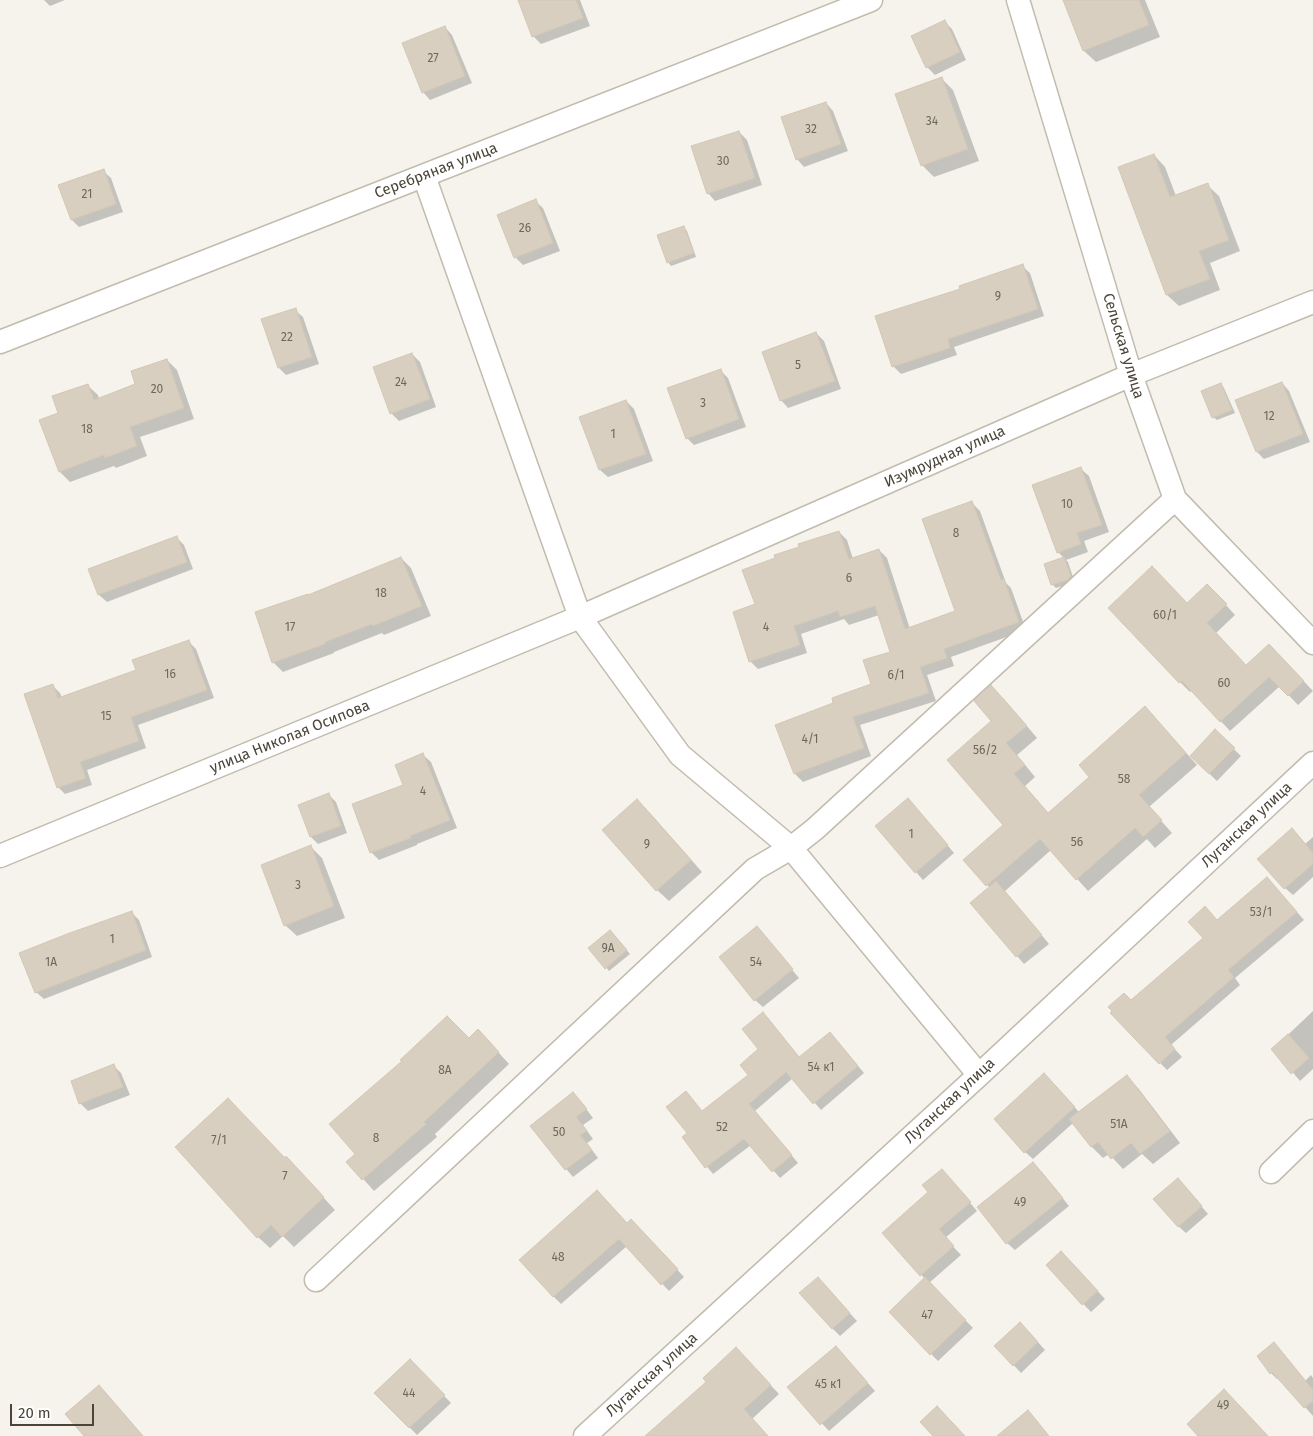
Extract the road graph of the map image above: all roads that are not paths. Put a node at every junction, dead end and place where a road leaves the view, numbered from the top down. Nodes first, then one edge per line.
1 (871, 0) edge
2 (1018, 0) edge
3 (424, 176) junction
4 (1313, 302) edge
5 (0, 342) edge
6 (1131, 375) junction
7 (1175, 499) junction
8 (580, 617) junction
9 (1313, 643) edge
10 (1313, 763) edge
11 (791, 848) junction
12 (0, 856) edge
13 (979, 1075) junction
14 (1313, 1130) edge
15 (1270, 1172) dead end
16 (316, 1280) dead end
17 (585, 1436) edge

1 - 3 street, Серебряная улица
2 - 6 street, Сельская улица
3 - 5 street, Серебряная улица
3 - 8 street
4 - 6 street, Изумрудная улица
6 - 7 street, Сельская улица
6 - 8 street, Изумрудная улица
7 - 9 street, Сельская улица
7 - 11 street
8 - 11 street
8 - 12 street, улица Николая Осипова
10 - 13 street, Луганская улица
11 - 13 street
11 - 16 street
13 - 17 street, Луганская улица
14 - 15 street

